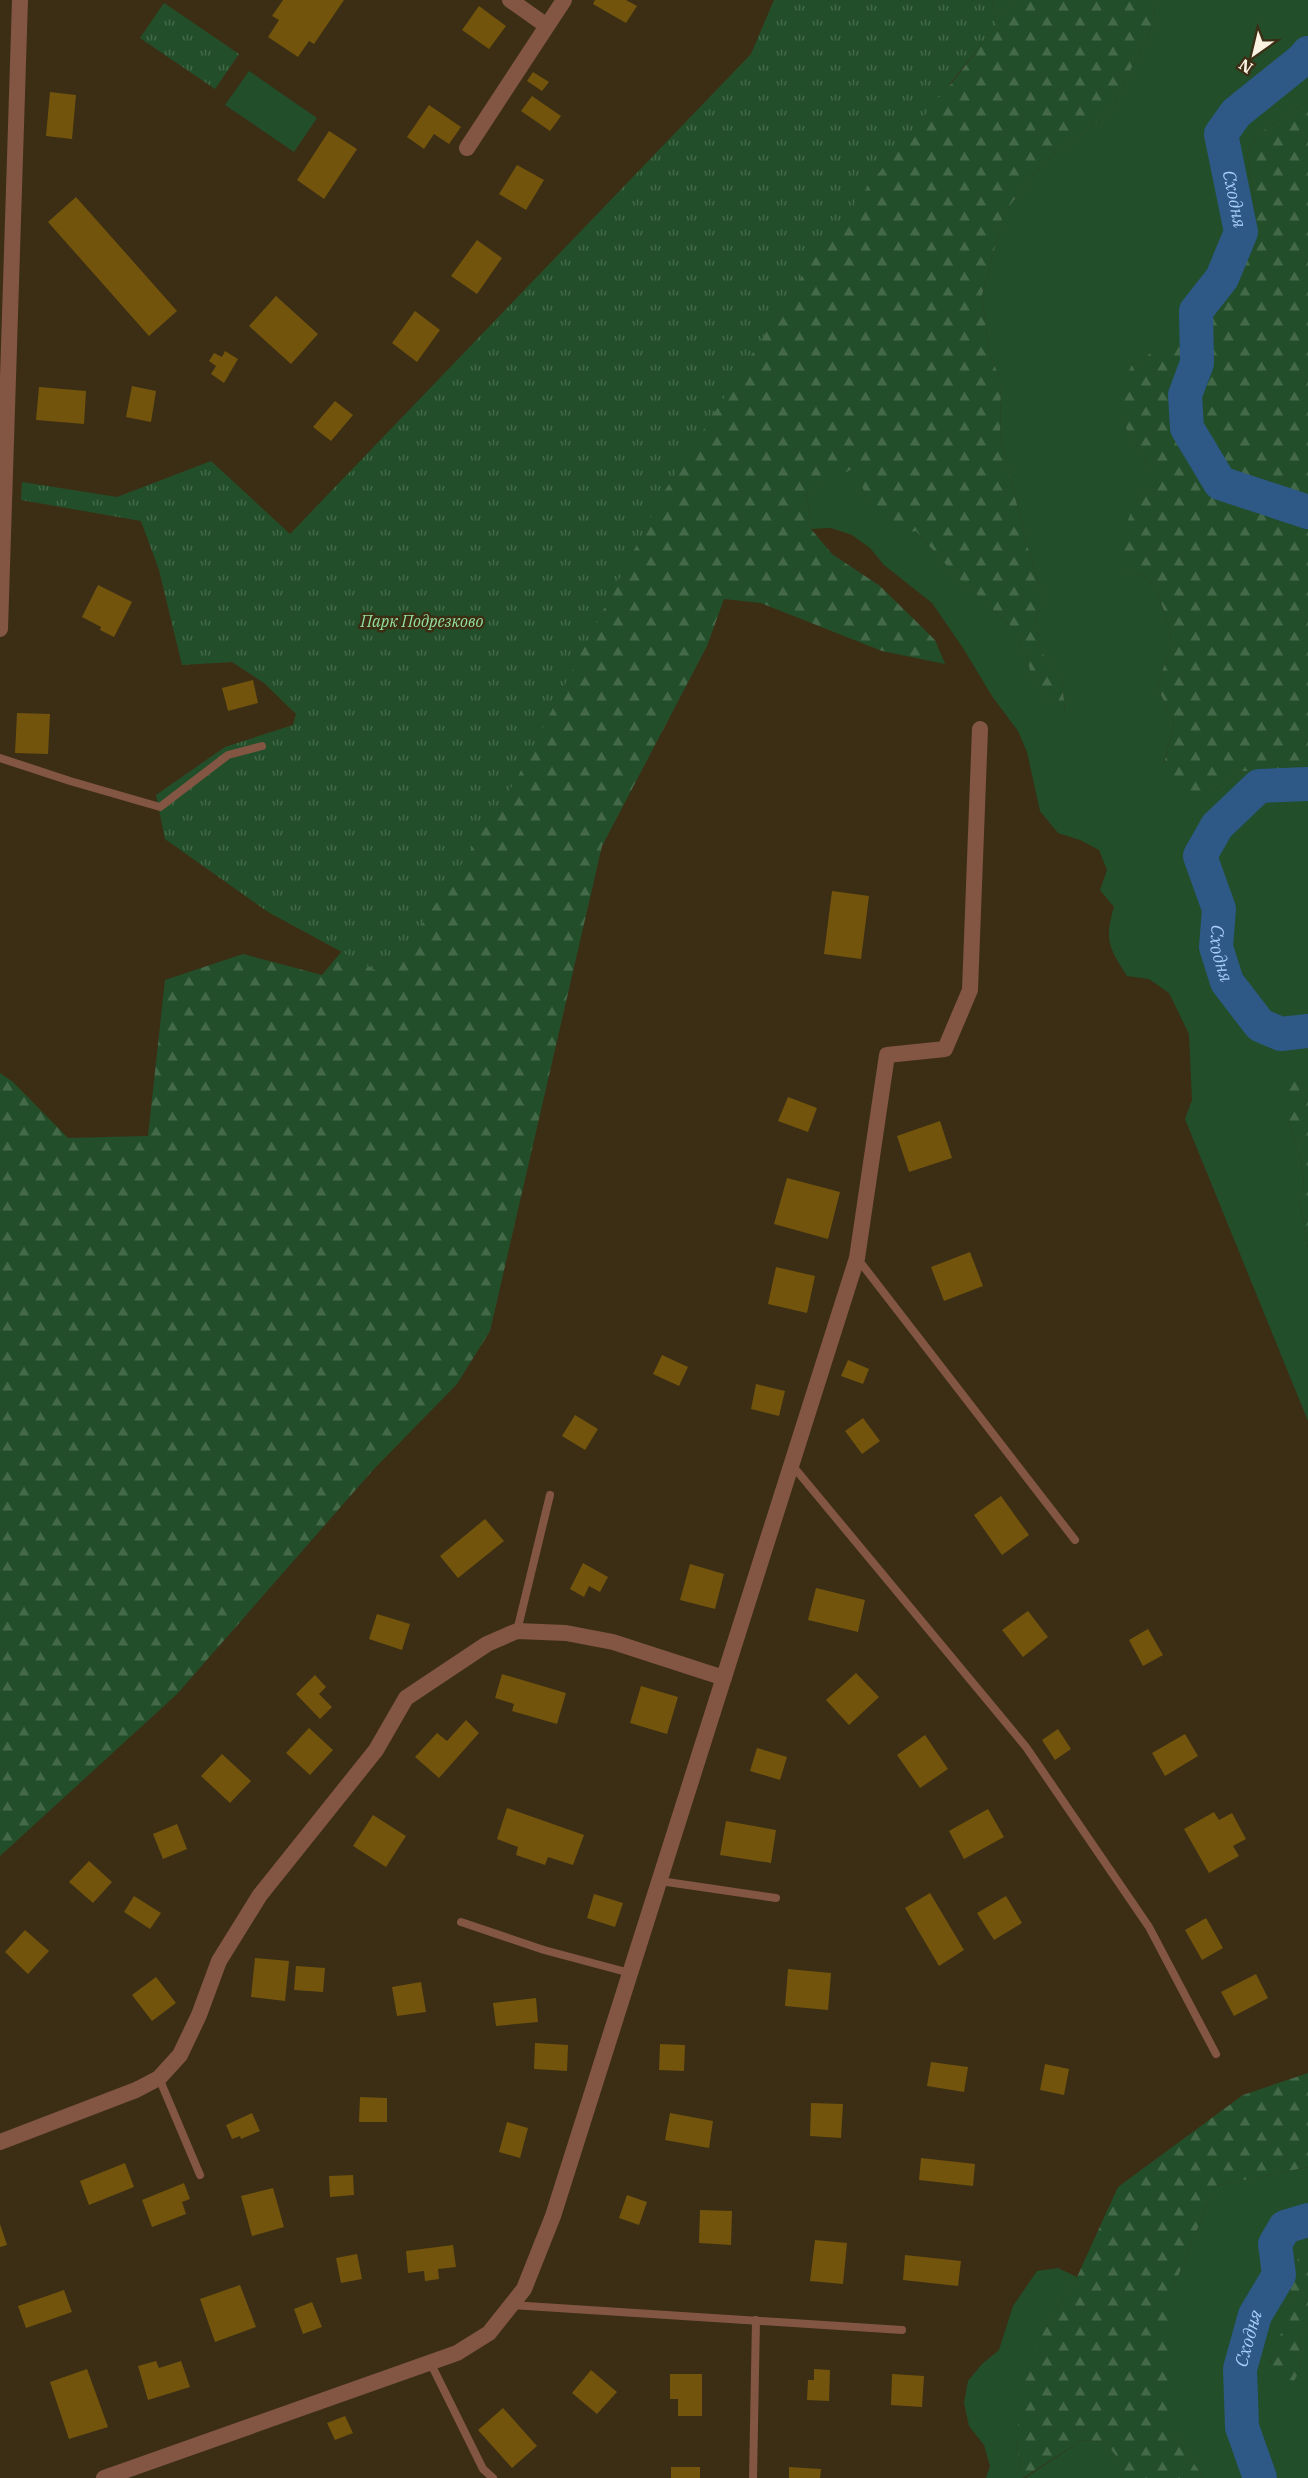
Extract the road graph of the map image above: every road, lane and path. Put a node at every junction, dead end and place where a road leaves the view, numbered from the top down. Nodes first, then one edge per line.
1 (20, 0) edge
2 (510, 0) edge
3 (564, 0) edge
4 (547, 26) junction
5 (467, 148) dead end
6 (5, 337) edge
7 (0, 629) edge
8 (980, 729) dead end
9 (261, 746) dead end
10 (0, 758) edge
11 (857, 1258) junction
12 (792, 1464) junction
13 (550, 1495) dead end
14 (1075, 1540) dead end
15 (517, 1631) junction
16 (724, 1678) junction
17 (660, 1881) junction
18 (776, 1898) dead end
19 (461, 1922) dead end
20 (630, 1973) junction
21 (1216, 2054) dead end
22 (159, 2078) junction
23 (0, 2142) edge
24 (200, 2175) dead end
25 (511, 2305) junction
26 (756, 2320) junction
27 (902, 2330) dead end
28 (431, 2364) junction
29 (104, 2478) edge
30 (492, 2478) edge
31 (753, 2478) edge

1 - 6 street
2 - 4 street
3 - 4 street
4 - 5 street
6 - 7 street
8 - 11 street
9 - 10 lane
11 - 12 street
11 - 14 lane
12 - 16 street
12 - 21 lane
13 - 15 lane
15 - 16 street
15 - 22 street
16 - 17 street
17 - 18 lane
17 - 20 street
19 - 20 lane
20 - 25 street
22 - 23 street
22 - 24 lane
25 - 26 lane
25 - 28 street
26 - 27 lane
26 - 31 lane
28 - 29 street
28 - 30 lane

